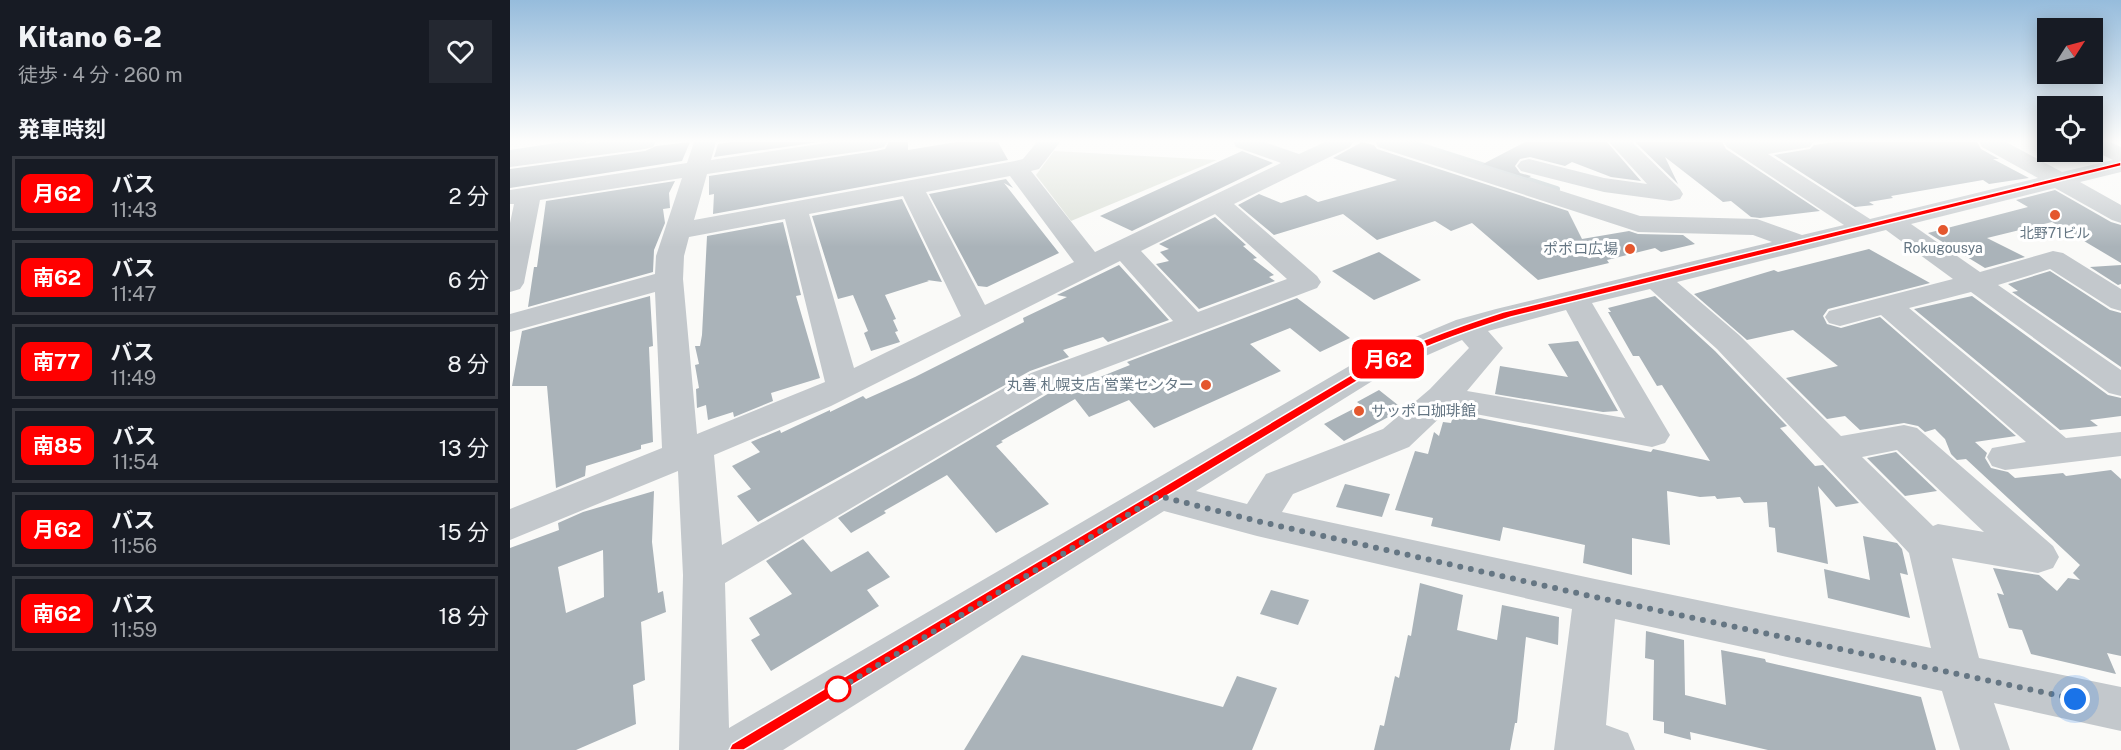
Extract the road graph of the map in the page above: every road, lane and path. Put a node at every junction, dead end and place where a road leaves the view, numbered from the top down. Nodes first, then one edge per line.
1 (600, 177) edge
2 (693, 177) edge
3 (966, 177) edge
4 (1023, 177) edge
5 (1269, 177) edge
6 (1494, 177) edge
7 (1570, 177) edge
8 (1654, 177) edge
9 (1796, 177) edge
10 (2053, 177) edge
11 (2066, 177) edge
12 (2057, 179) junction
13 (911, 187) junction
14 (519, 195) edge
15 (1218, 203) junction
16 (795, 209) junction
17 (2121, 215) edge
18 (1877, 224) junction
19 (677, 231) junction
20 (1799, 243) junction
21 (1125, 249) junction
22 (1090, 265) junction
23 (1655, 278) junction
24 (669, 279) junction
25 (1977, 282) junction
26 (510, 283) edge
27 (1574, 298) junction
28 (2121, 302) edge
29 (1887, 305) junction
30 (1840, 317) dead end
31 (978, 320) junction
32 (510, 323) edge
33 (1192, 324) junction
34 (1467, 327) junction
35 (843, 386) junction
36 (2121, 386) edge
37 (1442, 397) junction
38 (2121, 444) edge
39 (1831, 450) junction
40 (2059, 451) junction
41 (688, 452) junction
42 (2005, 457) dead end
43 (1159, 496) junction
44 (1257, 521) junction
45 (510, 525) edge
46 (1928, 547) junction
47 (704, 575) junction
48 (1595, 597) junction
49 (1960, 674) junction
50 (2121, 709) edge
51 (1589, 747) edge
52 (704, 750) edge
53 (738, 750) edge
54 (1985, 750) edge

1 - 14 street
2 - 19 street
3 - 13 street
4 - 22 street
5 - 15 street
6 - 20 street
7 - 8 street
9 - 18 street
10 - 12 street
11 - 12 street
12 - 17 street
12 - 18 street
13 - 16 street
13 - 31 street
14 - 26 street
15 - 21 street
15 - 33 street
16 - 19 street
16 - 35 street
18 - 20 street
18 - 25 street
19 - 24 street
20 - 23 street
21 - 22 street
21 - 33 street
22 - 31 street
23 - 27 street
23 - 39 street
24 - 32 street
24 - 41 street
25 - 28 street
25 - 29 street
25 - 36 street
27 - 34 street
27 - 37 street
29 - 30 street
29 - 40 street
31 - 35 street
33 - 47 street
34 - 37 street
34 - 43 street
35 - 41 street
37 - 44 street
38 - 40 street
39 - 46 street
39 - 46 street
40 - 42 street
41 - 45 street
41 - 47 street
43 - 44 street
43 - 53 street
44 - 48 street
46 - 49 street
47 - 52 street
48 - 49 street
48 - 51 street
49 - 50 street
49 - 54 street

